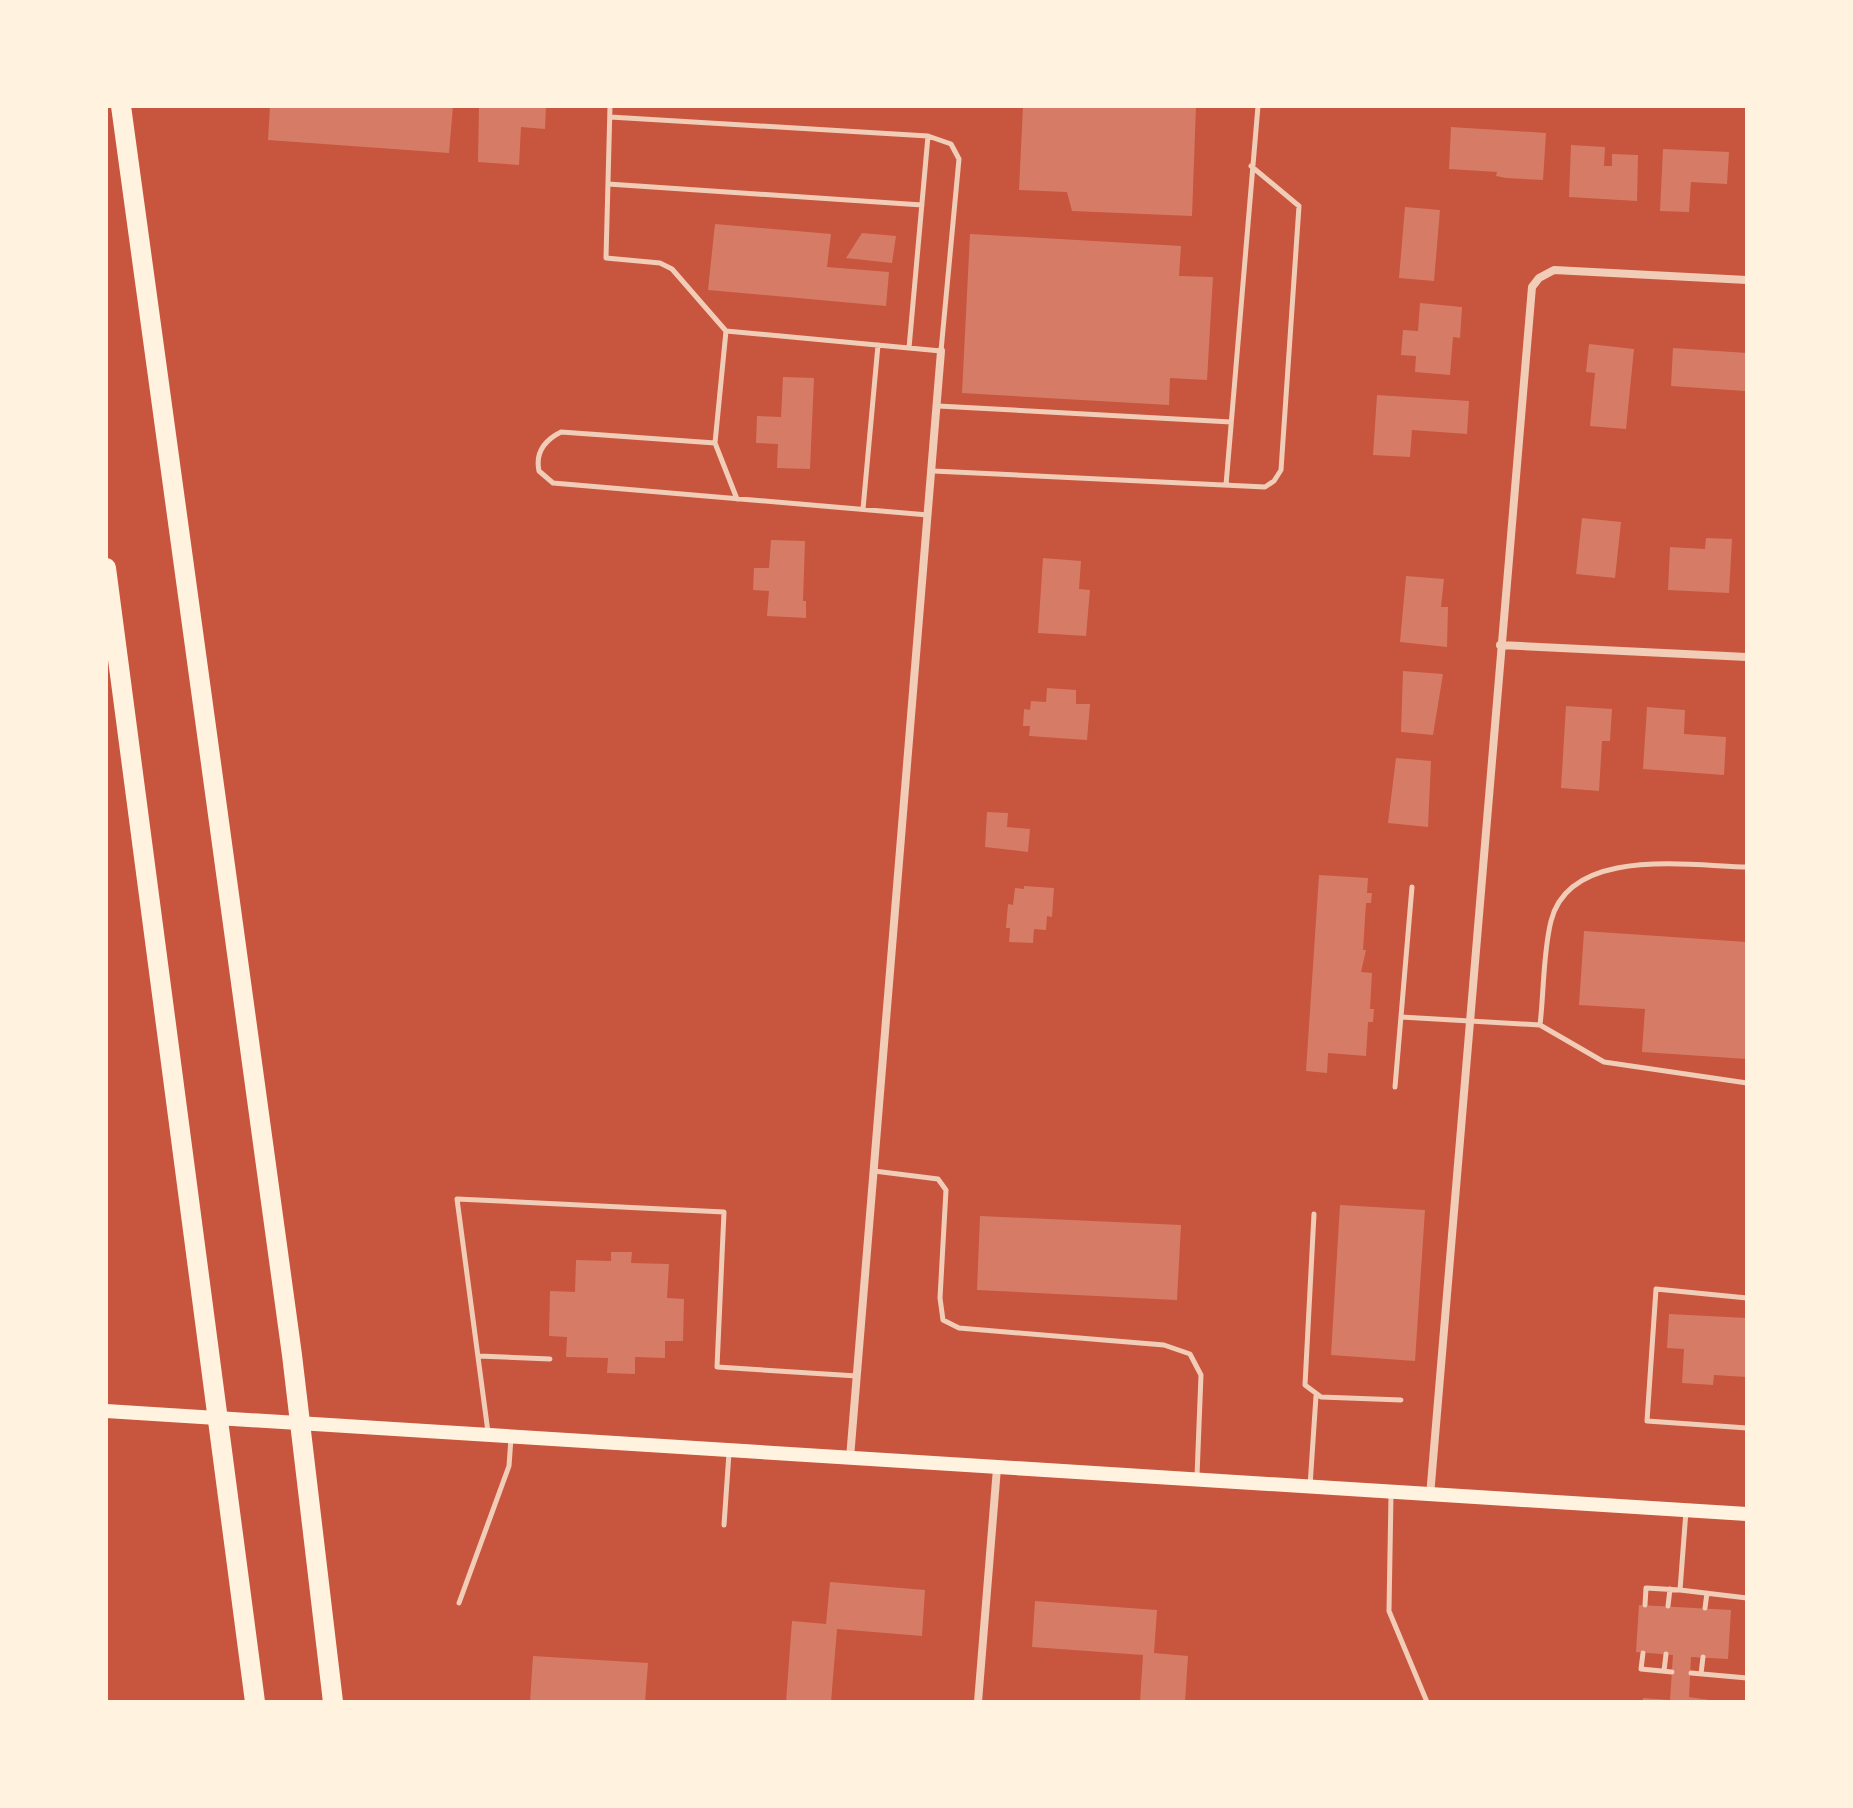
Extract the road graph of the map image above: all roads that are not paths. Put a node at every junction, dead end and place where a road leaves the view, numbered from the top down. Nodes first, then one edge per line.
1 (121, 106) edge
2 (610, 106) edge
3 (1258, 106) edge
4 (610, 117) junction
5 (928, 136) junction
6 (1251, 166) junction
7 (608, 184) junction
8 (922, 205) junction
9 (1747, 280) edge
10 (726, 331) junction
11 (878, 345) junction
12 (909, 348) junction
13 (941, 351) junction
14 (938, 406) junction
15 (1231, 422) junction
16 (715, 443) junction
17 (933, 471) junction
18 (1226, 485) junction
19 (737, 499) junction
20 (863, 509) junction
21 (929, 515) junction
22 (106, 568) edge
23 (1500, 645) junction
24 (1747, 657) edge
25 (1747, 867) edge
26 (1412, 887) dead end
27 (1401, 1017) junction
28 (1469, 1021) junction
29 (1540, 1025) junction
30 (1747, 1083) edge
31 (1395, 1087) dead end
32 (874, 1171) junction
33 (1314, 1214) dead end
34 (1747, 1298) edge
35 (478, 1356) junction
36 (550, 1359) dead end
37 (857, 1376) junction
38 (1316, 1396) junction
39 (1401, 1400) dead end
40 (106, 1411) edge
41 (1747, 1428) edge
42 (489, 1437) junction
43 (511, 1438) junction
44 (729, 1452) junction
45 (850, 1458) junction
46 (997, 1468) junction
47 (1197, 1481) junction
48 (1310, 1488) junction
49 (1391, 1493) junction
50 (1430, 1496) junction
51 (1686, 1510) junction
52 (1747, 1514) edge
53 (724, 1525) dead end
54 (1670, 1589) junction
55 (1680, 1590) junction
56 (1707, 1593) junction
57 (1747, 1598) edge
58 (459, 1603) dead end
59 (1645, 1605) dead end
60 (1668, 1606) dead end
61 (1705, 1608) dead end
62 (1643, 1653) dead end
63 (1666, 1654) dead end
64 (1703, 1657) dead end
65 (1664, 1671) junction
66 (1672, 1672) dead end
67 (1691, 1673) dead end
68 (1701, 1674) junction
69 (1747, 1678) edge
70 (255, 1702) edge
71 (333, 1702) edge
72 (978, 1702) edge
73 (986, 1702) edge
74 (1427, 1702) edge

1 - 71 highway
2 - 4 lane
3 - 6 lane
4 - 5 lane
4 - 7 lane
5 - 8 lane
5 - 13 lane
6 - 15 lane
6 - 18 lane
7 - 8 lane
7 - 10 lane
8 - 12 lane
9 - 23 street
10 - 11 lane
10 - 16 lane
11 - 12 lane
11 - 20 lane
12 - 13 lane
13 - 14 street
14 - 15 lane
14 - 17 street
15 - 18 lane
16 - 19 lane
16 - 19 lane
17 - 18 lane
17 - 21 street
19 - 20 lane
20 - 21 lane
21 - 32 street
22 - 70 highway
23 - 24 street
23 - 28 street
25 - 29 lane
26 - 27 lane
27 - 28 lane
27 - 31 lane
28 - 29 lane
28 - 50 street
29 - 30 lane
32 - 37 street
32 - 47 lane
33 - 38 lane
34 - 41 lane
35 - 36 lane
35 - 37 lane
35 - 42 lane
37 - 45 street
38 - 39 lane
38 - 48 lane
40 - 42 main road
42 - 43 main road
43 - 44 main road
43 - 58 lane
44 - 45 main road
44 - 53 lane
45 - 46 main road
46 - 47 main road
46 - 72 street
47 - 48 main road
48 - 49 main road
49 - 50 main road
49 - 74 lane
50 - 51 main road
51 - 52 main road
51 - 55 lane
54 - 55 lane
54 - 59 lane
54 - 60 lane
55 - 56 lane
56 - 57 lane
56 - 61 lane
62 - 65 lane
63 - 65 lane
64 - 68 lane
65 - 66 lane
67 - 68 lane
68 - 69 lane
72 - 73 street

